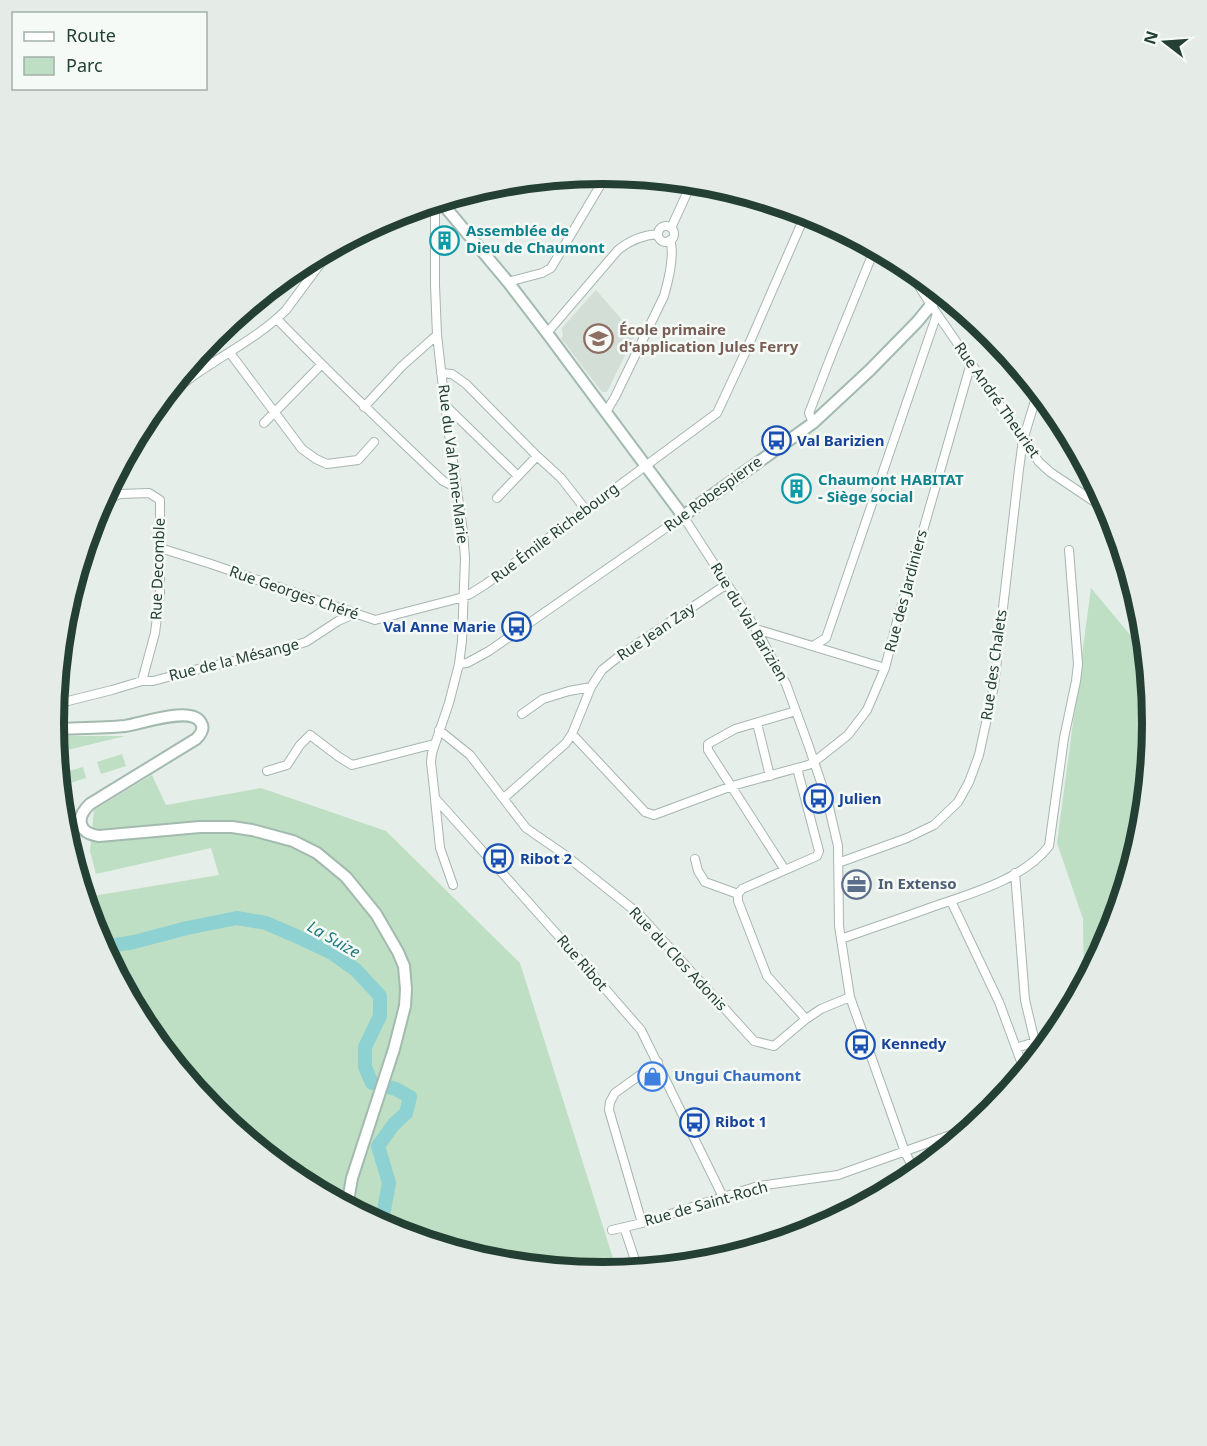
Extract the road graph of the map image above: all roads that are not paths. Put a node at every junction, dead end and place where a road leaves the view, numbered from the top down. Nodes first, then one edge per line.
1 (599, 184) edge
2 (688, 191) edge
3 (446, 208) edge
4 (435, 211) edge
5 (802, 222) edge
6 (671, 228) junction
7 (658, 234) junction
8 (670, 240) junction
9 (872, 255) edge
10 (319, 265) edge
11 (508, 282) junction
12 (919, 286) edge
13 (938, 300) edge
14 (934, 310) junction
15 (278, 319) junction
16 (547, 333) junction
17 (437, 335) junction
18 (230, 353) junction
19 (207, 358) edge
20 (213, 363) junction
21 (971, 363) junction
22 (321, 365) junction
23 (441, 373) junction
24 (189, 379) edge
25 (1035, 401) edge
26 (445, 405) junction
27 (364, 407) junction
28 (275, 412) junction
29 (606, 412) junction
30 (264, 423) dead end
31 (813, 423) junction
32 (1023, 440) junction
33 (374, 442) dead end
34 (537, 456) junction
35 (646, 466) junction
36 (518, 476) junction
37 (457, 488) junction
38 (115, 496) edge
39 (497, 498) dead end
40 (1093, 500) edge
41 (586, 510) junction
42 (683, 516) junction
43 (160, 548) junction
44 (1069, 550) dead end
45 (728, 584) junction
46 (463, 597) junction
47 (354, 614) junction
48 (756, 629) junction
49 (813, 646) junction
50 (459, 664) junction
51 (885, 668) junction
52 (142, 681) junction
53 (591, 687) junction
54 (65, 702) edge
55 (796, 711) junction
56 (522, 714) dead end
57 (757, 723) junction
58 (64, 729) edge
59 (439, 730) junction
60 (572, 734) junction
61 (434, 744) junction
62 (814, 762) junction
63 (797, 768) junction
64 (267, 771) dead end
65 (770, 776) junction
66 (732, 786) junction
67 (435, 798) junction
68 (504, 798) junction
69 (695, 859) dead end
70 (838, 863) junction
71 (785, 870) junction
72 (1015, 873) junction
73 (453, 885) dead end
74 (738, 894) junction
75 (951, 901) junction
76 (841, 939) junction
77 (850, 997) junction
78 (806, 1019) junction
79 (1016, 1048) junction
80 (658, 1062) junction
81 (1021, 1063) edge
82 (950, 1135) edge
83 (905, 1152) junction
84 (912, 1165) edge
85 (349, 1197) edge
86 (723, 1197) junction
87 (642, 1223) junction
88 (624, 1227) junction
89 (612, 1230) dead end
90 (635, 1261) edge

1 - 11 street
2 - 6 street
3 - 11 main road, Rue du Val Barizien
4 - 17 street, Rue du Val Anne-Marie
5 - 35 street, Rue Émile Richebourg
6 - 7 street
6 - 8 street
7 - 8 street
7 - 16 street
8 - 29 street
9 - 31 street
10 - 15 street
11 - 16 main road, Rue du Val Barizien
12 - 14 street, Rue André Theuriet
13 - 14 main road, Rue Robespierre
14 - 21 street, Rue André Theuriet
14 - 31 main road, Rue Robespierre
14 - 49 street
15 - 18 street
15 - 22 street
16 - 29 main road, Rue du Val Barizien
17 - 23 street, Rue du Val Anne-Marie
17 - 27 street
18 - 20 street
18 - 28 street
19 - 20 street
20 - 24 street
21 - 32 street, Rue André Theuriet
21 - 51 street, Rue des Jardiniers
22 - 27 street
22 - 28 street
23 - 26 street, Rue du Val Anne-Marie
23 - 34 street
25 - 32 street, Rue des Chalets
26 - 36 street
26 - 37 street, Rue du Val Anne-Marie
27 - 37 street
28 - 30 street
28 - 33 street
29 - 35 main road, Rue du Val Barizien
31 - 42 main road, Rue Robespierre
32 - 40 street, Rue André Theuriet
32 - 70 street, Rue des Chalets
34 - 36 street
34 - 41 street
35 - 41 street, Rue Émile Richebourg
35 - 42 main road, Rue du Val Barizien
36 - 39 street
37 - 46 street, Rue du Val Anne-Marie
38 - 43 street, Rue Decomble
41 - 46 street, Rue Émile Richebourg
42 - 45 street, Rue du Val Barizien
42 - 50 street, Rue Robespierre
43 - 47 street, Rue Georges Chéré
43 - 52 street, Rue Decomble
44 - 72 street
45 - 48 street, Rue du Val Barizien
45 - 53 street, Rue Jean Zay
46 - 47 street, Rue Georges Chéré
46 - 50 street, Rue du Val Anne-Marie
47 - 52 street, Rue de la Mésange
48 - 49 street
48 - 55 street, Rue du Val Barizien
49 - 51 street
50 - 59 street, Rue du Val Anne-Marie
51 - 62 street, Rue des Jardiniers
52 - 54 street
53 - 56 street
53 - 60 street, Rue Jean Zay
55 - 57 street
55 - 62 street, Rue du Val Barizien
57 - 65 street
57 - 66 street
58 - 85 main road
59 - 61 street, Rue du Val Anne-Marie
59 - 68 street, Rue du Clos Adonis
60 - 66 street, Rue des Jardiniers
60 - 68 street, Rue Jean Zay
61 - 64 street
61 - 67 street
62 - 63 street, Rue des Jardiniers
62 - 70 street, Rue du Val Barizien
63 - 65 street, Rue des Jardiniers
63 - 71 street
65 - 66 street, Rue des Jardiniers
66 - 71 street
67 - 73 street
67 - 80 street, Rue Ribot
68 - 78 street, Rue du Clos Adonis
69 - 74 street
70 - 76 street, Rue du Val Barizien
71 - 74 street
72 - 75 street
72 - 79 street
74 - 78 street
75 - 76 street
75 - 79 street
76 - 77 street, Rue du Val Barizien
77 - 78 street, Rue du Clos Adonis
77 - 83 street, Rue du Val Barizien
79 - 81 street
80 - 86 street, Rue Ribot
80 - 87 street
82 - 83 street, Rue de Saint-Roch
83 - 84 street, Rue du Val Barizien
83 - 86 street, Rue de Saint-Roch
86 - 87 street, Rue de Saint-Roch
87 - 88 street, Rue de Saint-Roch
88 - 89 street, Rue de Saint-Roch
88 - 90 street

